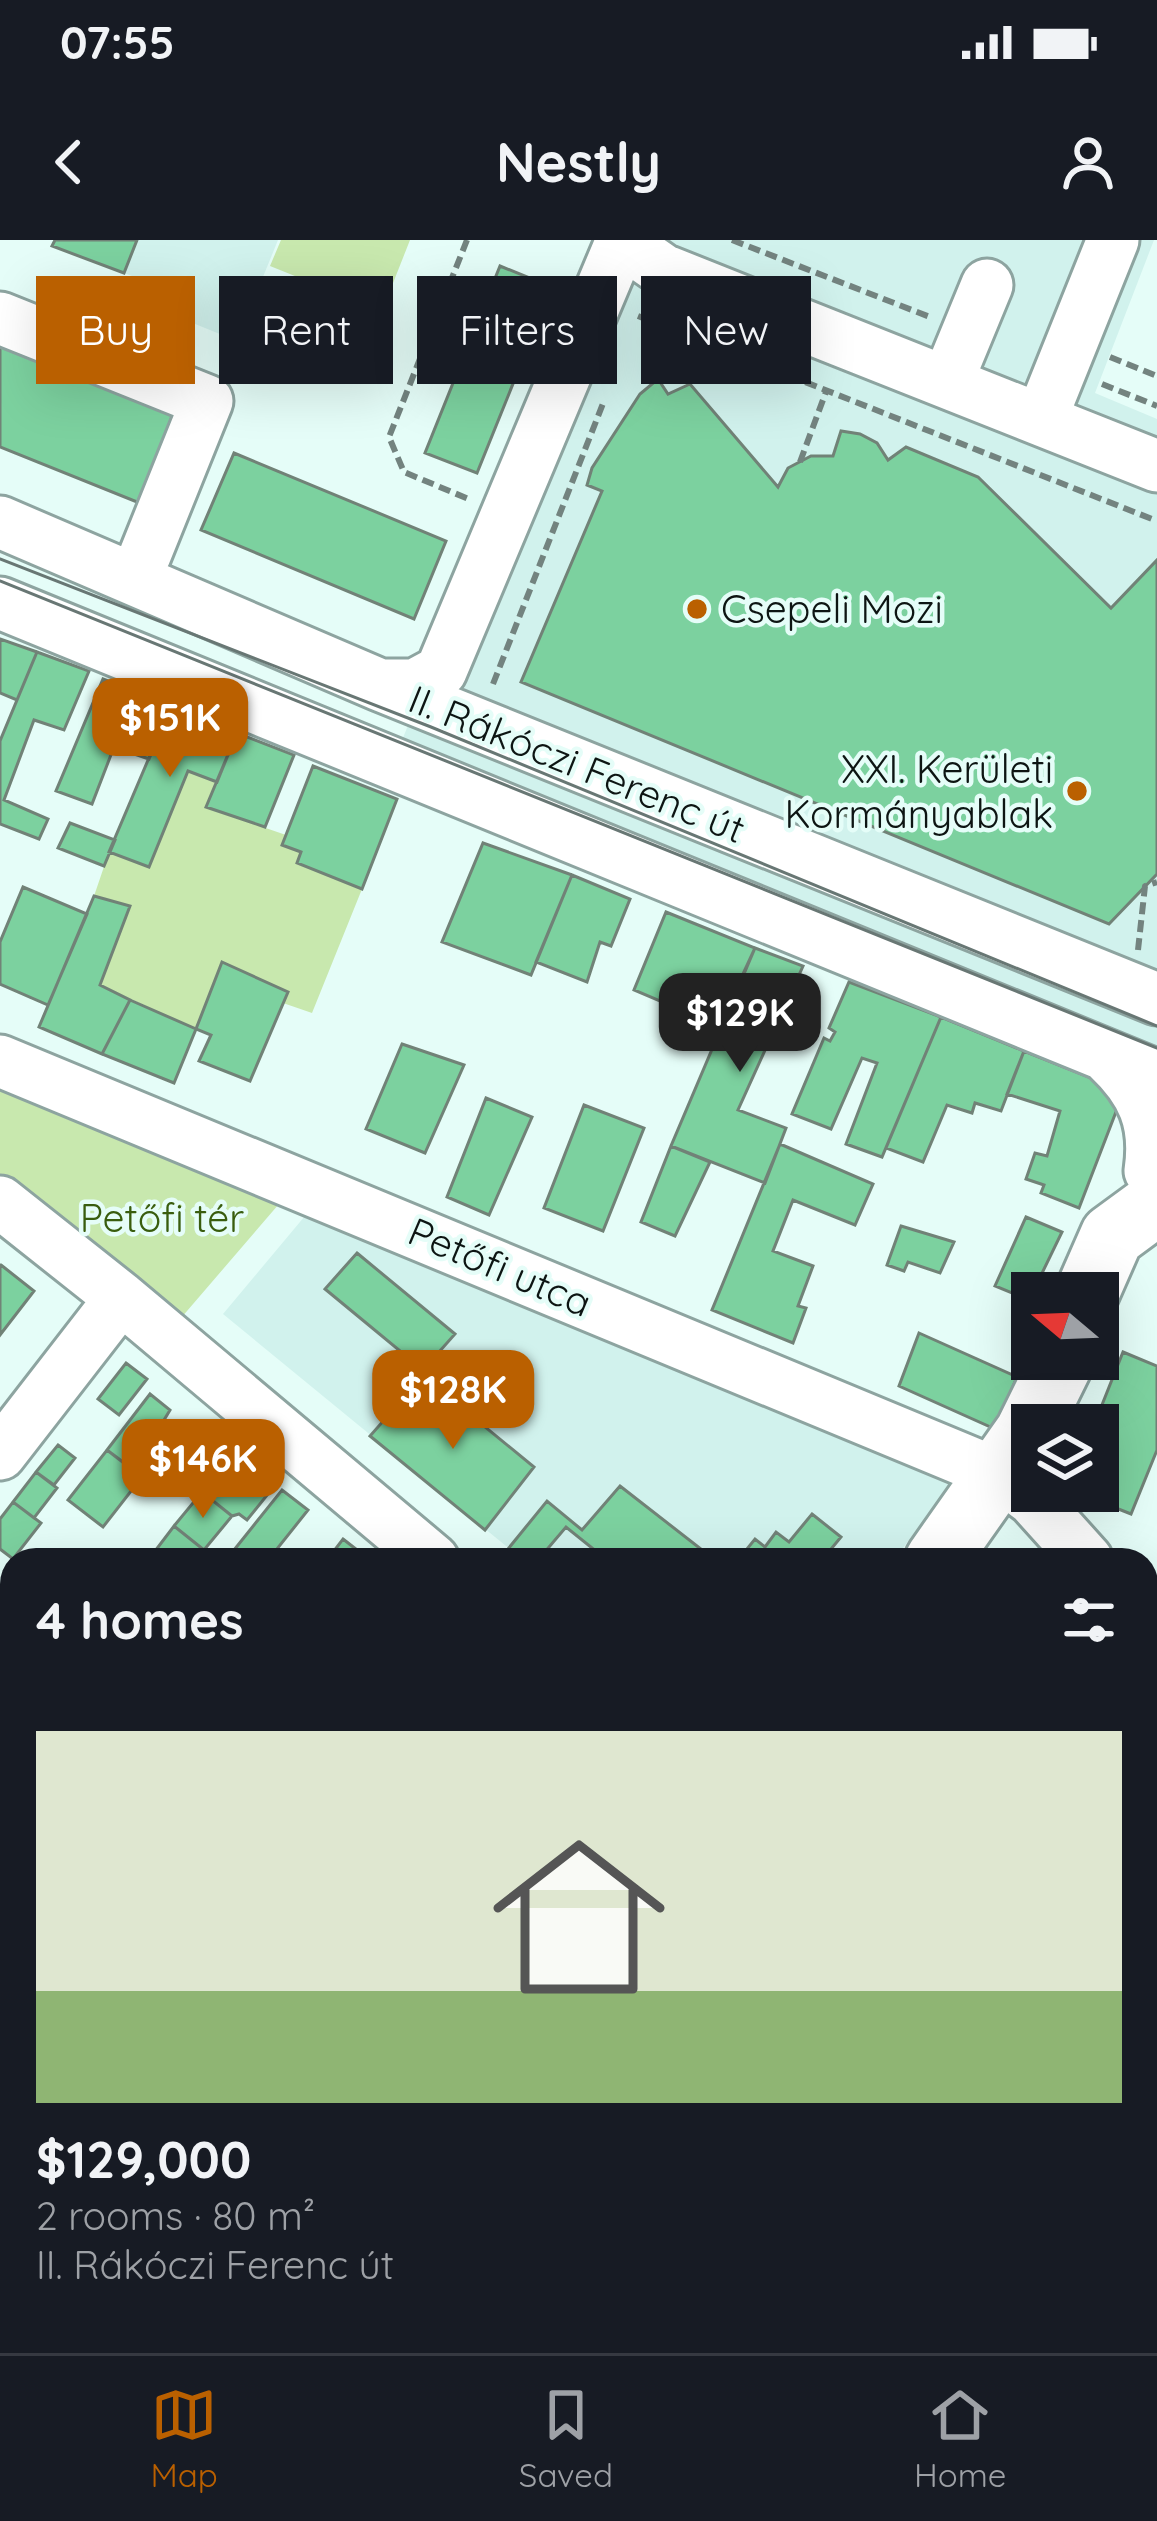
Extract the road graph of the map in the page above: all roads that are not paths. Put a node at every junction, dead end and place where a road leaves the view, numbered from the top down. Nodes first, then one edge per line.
1 (621, 240) edge
2 (1113, 240) edge
3 (1132, 240) edge
4 (1157, 250) edge
5 (987, 285) dead end
6 (0, 318) edge
7 (947, 382) junction
8 (1041, 419) junction
9 (1157, 466) edge
10 (0, 522) edge
11 (145, 555) dead end
12 (0, 603) edge
13 (451, 648) junction
14 (380, 685) junction
15 (491, 710) junction
16 (1147, 980) edge
17 (1103, 1054) junction
18 (0, 1061) edge
19 (1157, 1076) edge
20 (1144, 1193) edge
21 (0, 1202) edge
22 (1099, 1272) edge
23 (121, 1298) junction
24 (1053, 1380) edge
25 (0, 1454) edge
26 (1000, 1475) junction
27 (419, 1548) edge
28 (946, 1548) edge
29 (1076, 1548) edge

1 - 7 street
1 - 13 street
2 - 8 street
3 - 4 street
5 - 7 street
6 - 11 street
7 - 8 street
8 - 9 street
10 - 14 street, II. Rákóczi Ferenc út
12 - 17 street, II. Rákóczi Ferenc út
13 - 14 street
13 - 15 street
14 - 15 street, II. Rákóczi Ferenc út
15 - 16 street, II. Rákóczi Ferenc út
17 - 19 street, II. Rákóczi Ferenc út
17 - 20 street
18 - 26 street, Petőfi utca
20 - 22 main road
21 - 23 street
23 - 25 street
23 - 27 street
24 - 26 main road
26 - 28 main road
26 - 29 street, Petőfi utca

